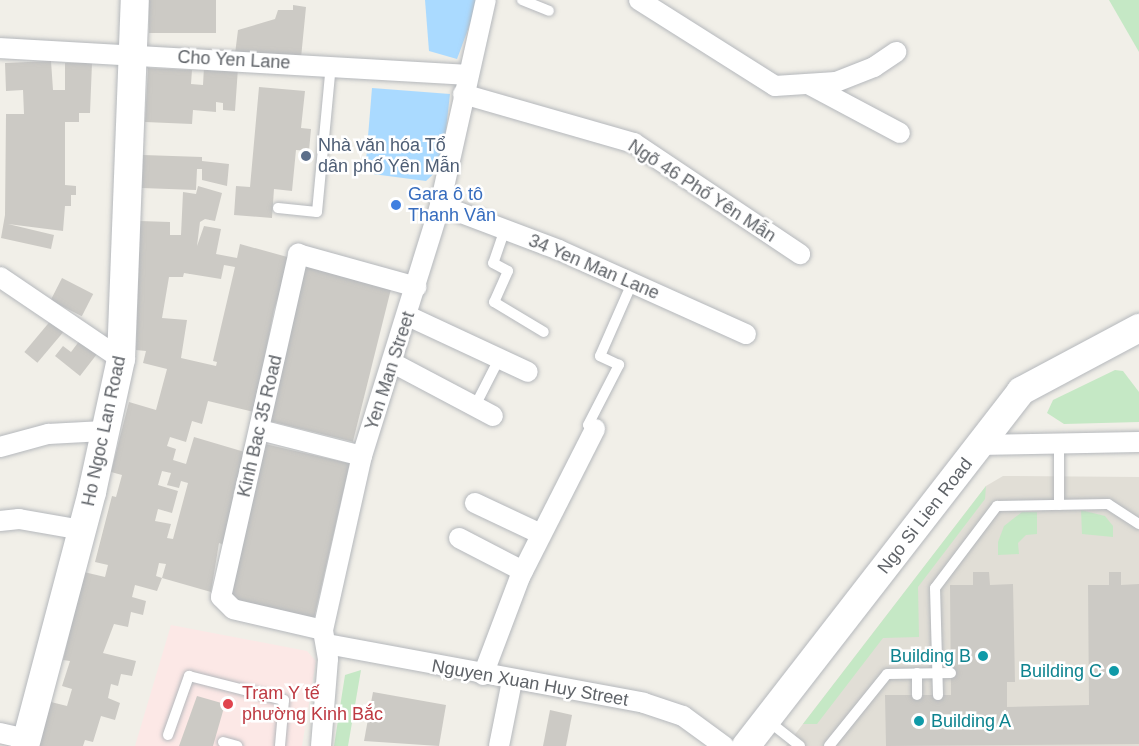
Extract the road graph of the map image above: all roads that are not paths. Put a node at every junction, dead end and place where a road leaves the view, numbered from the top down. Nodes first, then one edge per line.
1 (135, 0) edge
2 (486, 0) edge
3 (522, 0) edge
4 (639, 0) edge
5 (549, 11) dead end
6 (0, 48) edge
7 (896, 52) dead end
8 (134, 55) junction
9 (331, 65) junction
10 (808, 84) junction
11 (465, 85) junction
12 (900, 133) dead end
13 (440, 206) junction
14 (278, 208) dead end
15 (505, 229) junction
16 (800, 254) dead end
17 (0, 277) edge
18 (632, 283) junction
19 (417, 287) junction
20 (408, 316) junction
21 (544, 332) dead end
22 (746, 333) dead end
23 (1135, 340) edge
24 (122, 359) junction
25 (499, 359) junction
26 (393, 363) junction
27 (528, 372) dead end
28 (475, 406) junction
29 (493, 416) dead end
30 (595, 429) joint
31 (260, 430) junction
32 (104, 431) junction
33 (1139, 442) edge
34 (1059, 444) junction
35 (979, 445) junction
36 (0, 447) edge
37 (362, 456) junction
38 (476, 503) dead end
39 (1059, 505) junction
40 (0, 521) edge
41 (1139, 524) edge
42 (82, 530) junction
43 (541, 534) junction
44 (459, 538) dead end
45 (523, 571) junction
46 (221, 597) joint
47 (325, 637) junction
48 (917, 673) junction
49 (938, 673) junction
50 (951, 673) dead end
51 (483, 675) junction
52 (512, 681) junction
53 (917, 695) dead end
54 (938, 695) dead end
55 (767, 720) junction
56 (168, 735) dead end
57 (17, 739) edge
58 (223, 742) dead end
59 (237, 746) edge
60 (280, 746) edge
61 (321, 746) edge
62 (499, 746) edge
63 (724, 746) edge
64 (746, 746) edge
65 (800, 746) edge
66 (829, 746) edge

1 - 8 street, Ho Ngoc Lan Road
2 - 11 street, Yen Man Street
3 - 5 lane
4 - 10 street
6 - 8 street, Cho Yen Lane
7 - 10 street
8 - 9 street, Cho Yen Lane
8 - 24 street, Ho Ngoc Lan Road
9 - 11 street, Cho Yen Lane
9 - 14 lane
10 - 12 street
11 - 13 street, Yen Man Street
11 - 16 street, Ngõ 46 Phố Yên Mẫn
13 - 15 street, 34 Yen Man Lane
13 - 19 street, Yen Man Street
15 - 18 street, 34 Yen Man Lane
15 - 21 lane
17 - 24 street
18 - 22 street, 34 Yen Man Lane
18 - 30 lane
19 - 20 street, Yen Man Street
19 - 31 street, Kinh Bac 35 Road
20 - 25 street
20 - 26 street, Yen Man Street
23 - 35 street, Ngo Si Lien Road
24 - 32 street, Ho Ngoc Lan Road
25 - 27 street
25 - 28 lane
26 - 28 street
26 - 37 street, Yen Man Street
28 - 29 street
30 - 43 street
31 - 37 street
31 - 46 street, Kinh Bac 35 Road
32 - 36 street
32 - 42 street, Ho Ngoc Lan Road
33 - 34 street
34 - 35 street
34 - 39 lane
35 - 55 street, Ngo Si Lien Road
37 - 47 street, Yen Man Street
38 - 43 street
39 - 41 lane
39 - 49 lane
40 - 42 street
42 - 57 street, Ho Ngoc Lan Road
43 - 45 street
44 - 45 street
45 - 51 street
46 - 47 street, Nguyen Xuan Huy Street
47 - 51 street, Nguyen Xuan Huy Street
47 - 61 street, Yen Man Street
48 - 49 lane
48 - 53 lane
48 - 66 lane
49 - 50 lane
49 - 54 lane
51 - 52 street, Nguyen Xuan Huy Street
52 - 62 street
52 - 63 street, Nguyen Xuan Huy Street
55 - 64 street, Ngo Si Lien Road
55 - 65 lane
56 - 60 lane
58 - 59 lane

